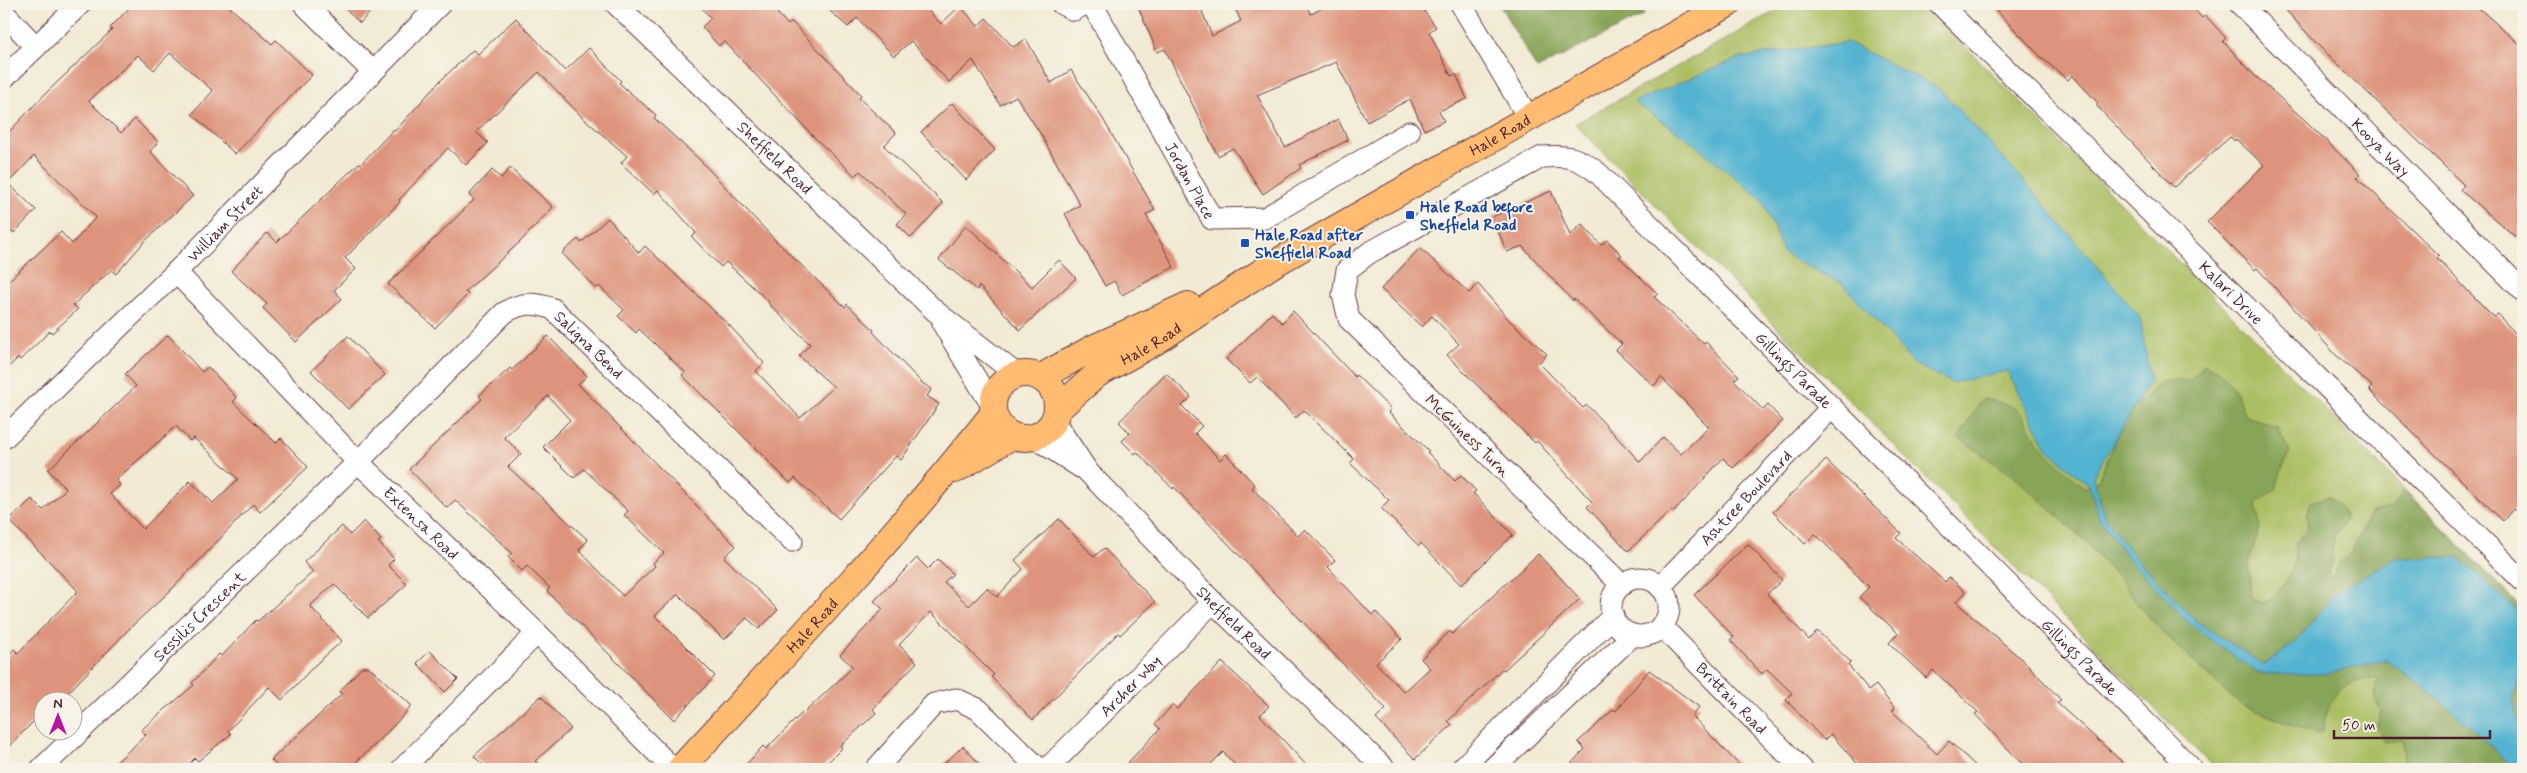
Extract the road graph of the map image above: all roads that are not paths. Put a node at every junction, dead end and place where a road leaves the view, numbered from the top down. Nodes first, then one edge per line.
1 (80, 4) edge
2 (304, 4) edge
3 (440, 4) edge
4 (616, 4) edge
5 (1062, 4) edge
6 (1085, 4) edge
7 (1092, 4) edge
8 (1461, 4) edge
9 (1728, 4) edge
10 (1940, 4) edge
11 (2240, 4) edge
12 (4, 13) edge
13 (36, 47) junction
14 (373, 72) junction
15 (4, 78) edge
16 (1528, 117) junction
17 (1409, 132) dead end
18 (1272, 265) junction
19 (1347, 270) joint
20 (176, 272) junction
21 (2523, 291) edge
22 (935, 311) junction
23 (1028, 376) junction
24 (1831, 408) junction
25 (992, 409) junction
26 (1056, 415) junction
27 (1023, 437) junction
28 (4, 438) edge
29 (358, 462) junction
30 (1088, 472) junction
31 (941, 478) junction
32 (792, 541) dead end
33 (2523, 581) edge
34 (1622, 585) junction
35 (1660, 587) junction
36 (1213, 602) junction
37 (1613, 616) junction
38 (1661, 626) junction
39 (537, 634) junction
40 (1633, 635) junction
41 (1567, 663) junction
42 (1583, 680) junction
43 (1492, 740) junction
44 (1499, 762) edge
45 (41, 769) edge
46 (402, 769) edge
47 (673, 769) edge
48 (680, 769) edge
49 (876, 769) edge
50 (1039, 769) edge
51 (1047, 769) edge
52 (1385, 769) edge
53 (1461, 769) edge
54 (1802, 769) edge
55 (2192, 769) edge

1 - 13 street
2 - 14 street
3 - 14 street, William Street
4 - 22 street, Sheffield Road
5 - 6 street
7 - 17 street, Jordan Place
8 - 16 street
9 - 16 main road, Hale Road
10 - 33 street, Kalari Drive
11 - 21 street, Kooya Way
12 - 13 street
13 - 15 street
14 - 20 street, William Street
16 - 18 main road, Hale Road
18 - 23 main road, Hale Road
18 - 26 main road, Hale Road
19 - 24 street, Gillings Parade
19 - 34 street, McGuiness Turn
20 - 28 street, William Street
20 - 29 street, Extensa Road
22 - 23 street, Sheffield Road
22 - 25 street, Sheffield Road
23 - 25 main road
23 - 26 main road
24 - 35 street, Ashtree Boulevard
24 - 55 street, Gillings Parade
25 - 27 main road
25 - 31 main road, Hale Road
26 - 27 main road
26 - 30 street, Sheffield Road
27 - 30 street, Sheffield Road
27 - 31 main road, Hale Road
29 - 32 street, Saligna Bend
29 - 39 street, Extensa Road
29 - 45 street, Sessilis Crescent
30 - 36 street, Sheffield Road
31 - 48 main road, Hale Road
34 - 35 street
34 - 37 street
35 - 38 street
36 - 51 street, Archer Way
36 - 52 street, Sheffield Road
37 - 40 street
37 - 41 street
38 - 40 street
38 - 54 street, Brittain Road
39 - 46 street
39 - 47 street, Extensa Road
40 - 42 street
41 - 42 street
41 - 43 street
42 - 44 street
43 - 44 street
43 - 53 street
49 - 50 street

